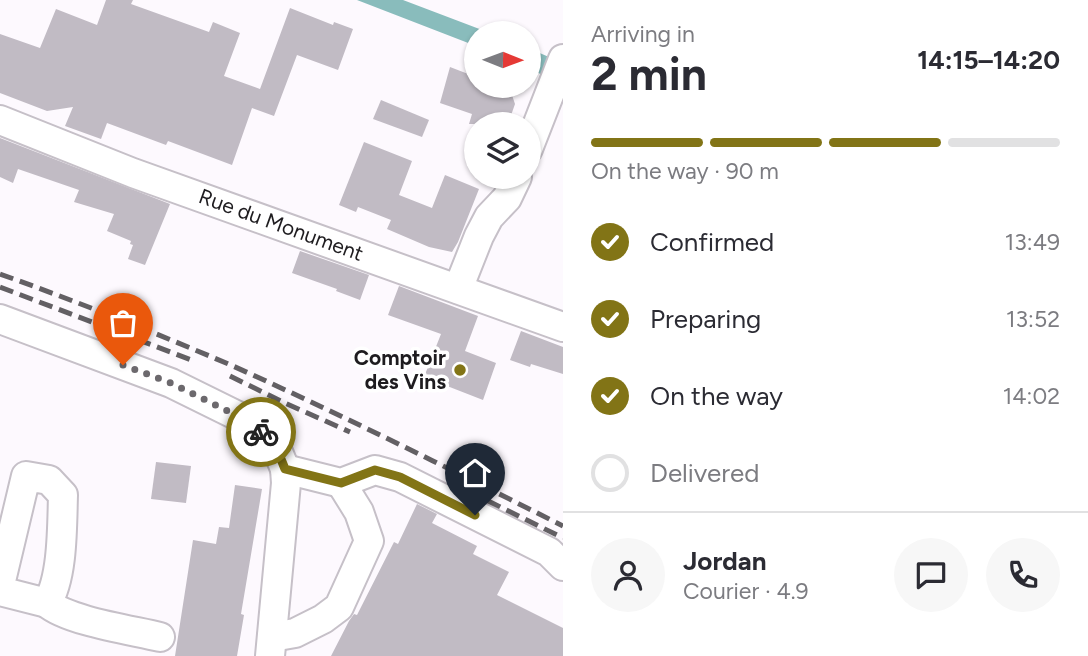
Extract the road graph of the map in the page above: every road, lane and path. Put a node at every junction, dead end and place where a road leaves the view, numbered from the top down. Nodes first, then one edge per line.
1 (563, 59) edge
2 (541, 115) edge
3 (0, 120) edge
4 (511, 189) edge
5 (458, 289) junction
6 (0, 318) edge
7 (563, 327) edge
8 (285, 469) junction
9 (341, 483) junction
10 (563, 566) edge
11 (0, 585) edge
12 (0, 591) edge
13 (47, 603) junction
14 (160, 637) dead end
15 (271, 647) edge

1 - 2 street
3 - 5 street, Rue du Monument
4 - 5 street
5 - 7 street, Rue du Monument
6 - 8 street
8 - 9 street
8 - 15 street
9 - 10 street
9 - 15 street
11 - 13 street
12 - 13 street
13 - 14 street

